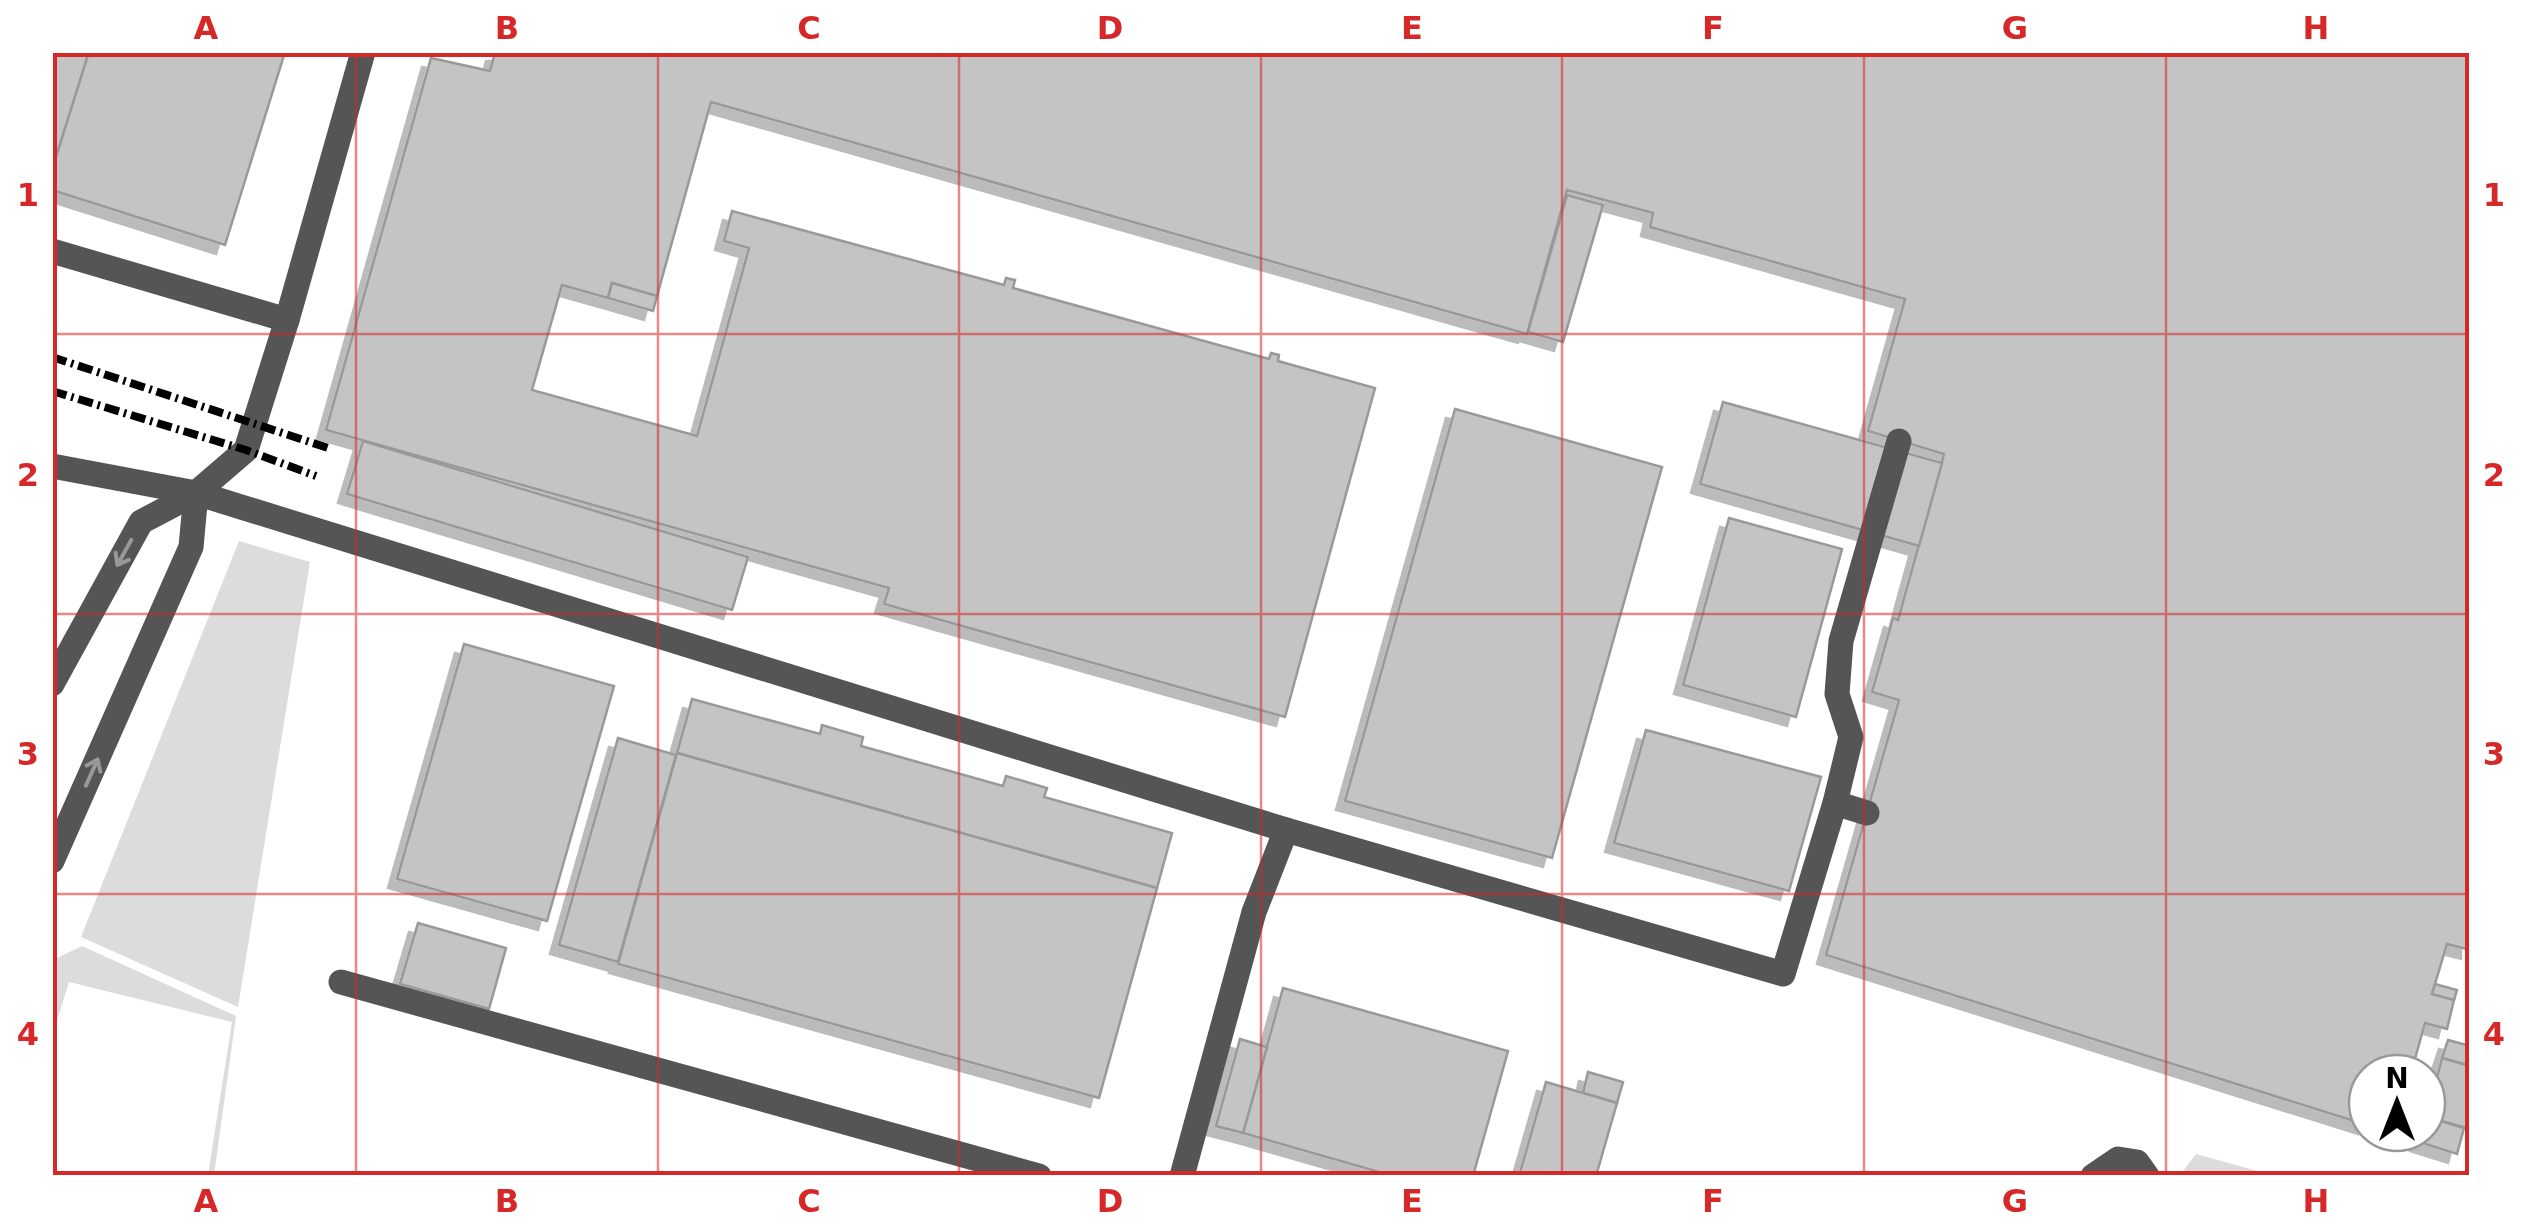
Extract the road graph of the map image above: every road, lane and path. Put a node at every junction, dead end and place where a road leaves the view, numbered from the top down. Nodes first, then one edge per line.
1 (363, 52) edge
2 (52, 251) edge
3 (288, 320) junction
4 (1899, 441) dead end
5 (52, 466) edge
6 (196, 493) junction
7 (52, 684) edge
8 (1834, 803) junction
9 (1867, 813) dead end
10 (1286, 830) junction
11 (52, 861) edge
12 (341, 982) dead end
13 (1039, 1176) edge
14 (1182, 1176) edge
15 (2093, 1176) edge
16 (2147, 1176) edge

1 - 3 lane
2 - 3 lane
3 - 6 lane
4 - 8 lane
5 - 6 lane
6 -> 7 lane
6 - 10 lane
11 -> 6 lane
8 - 9 lane
8 - 10 lane
10 - 14 lane
12 - 13 lane
15 - 16 lane

